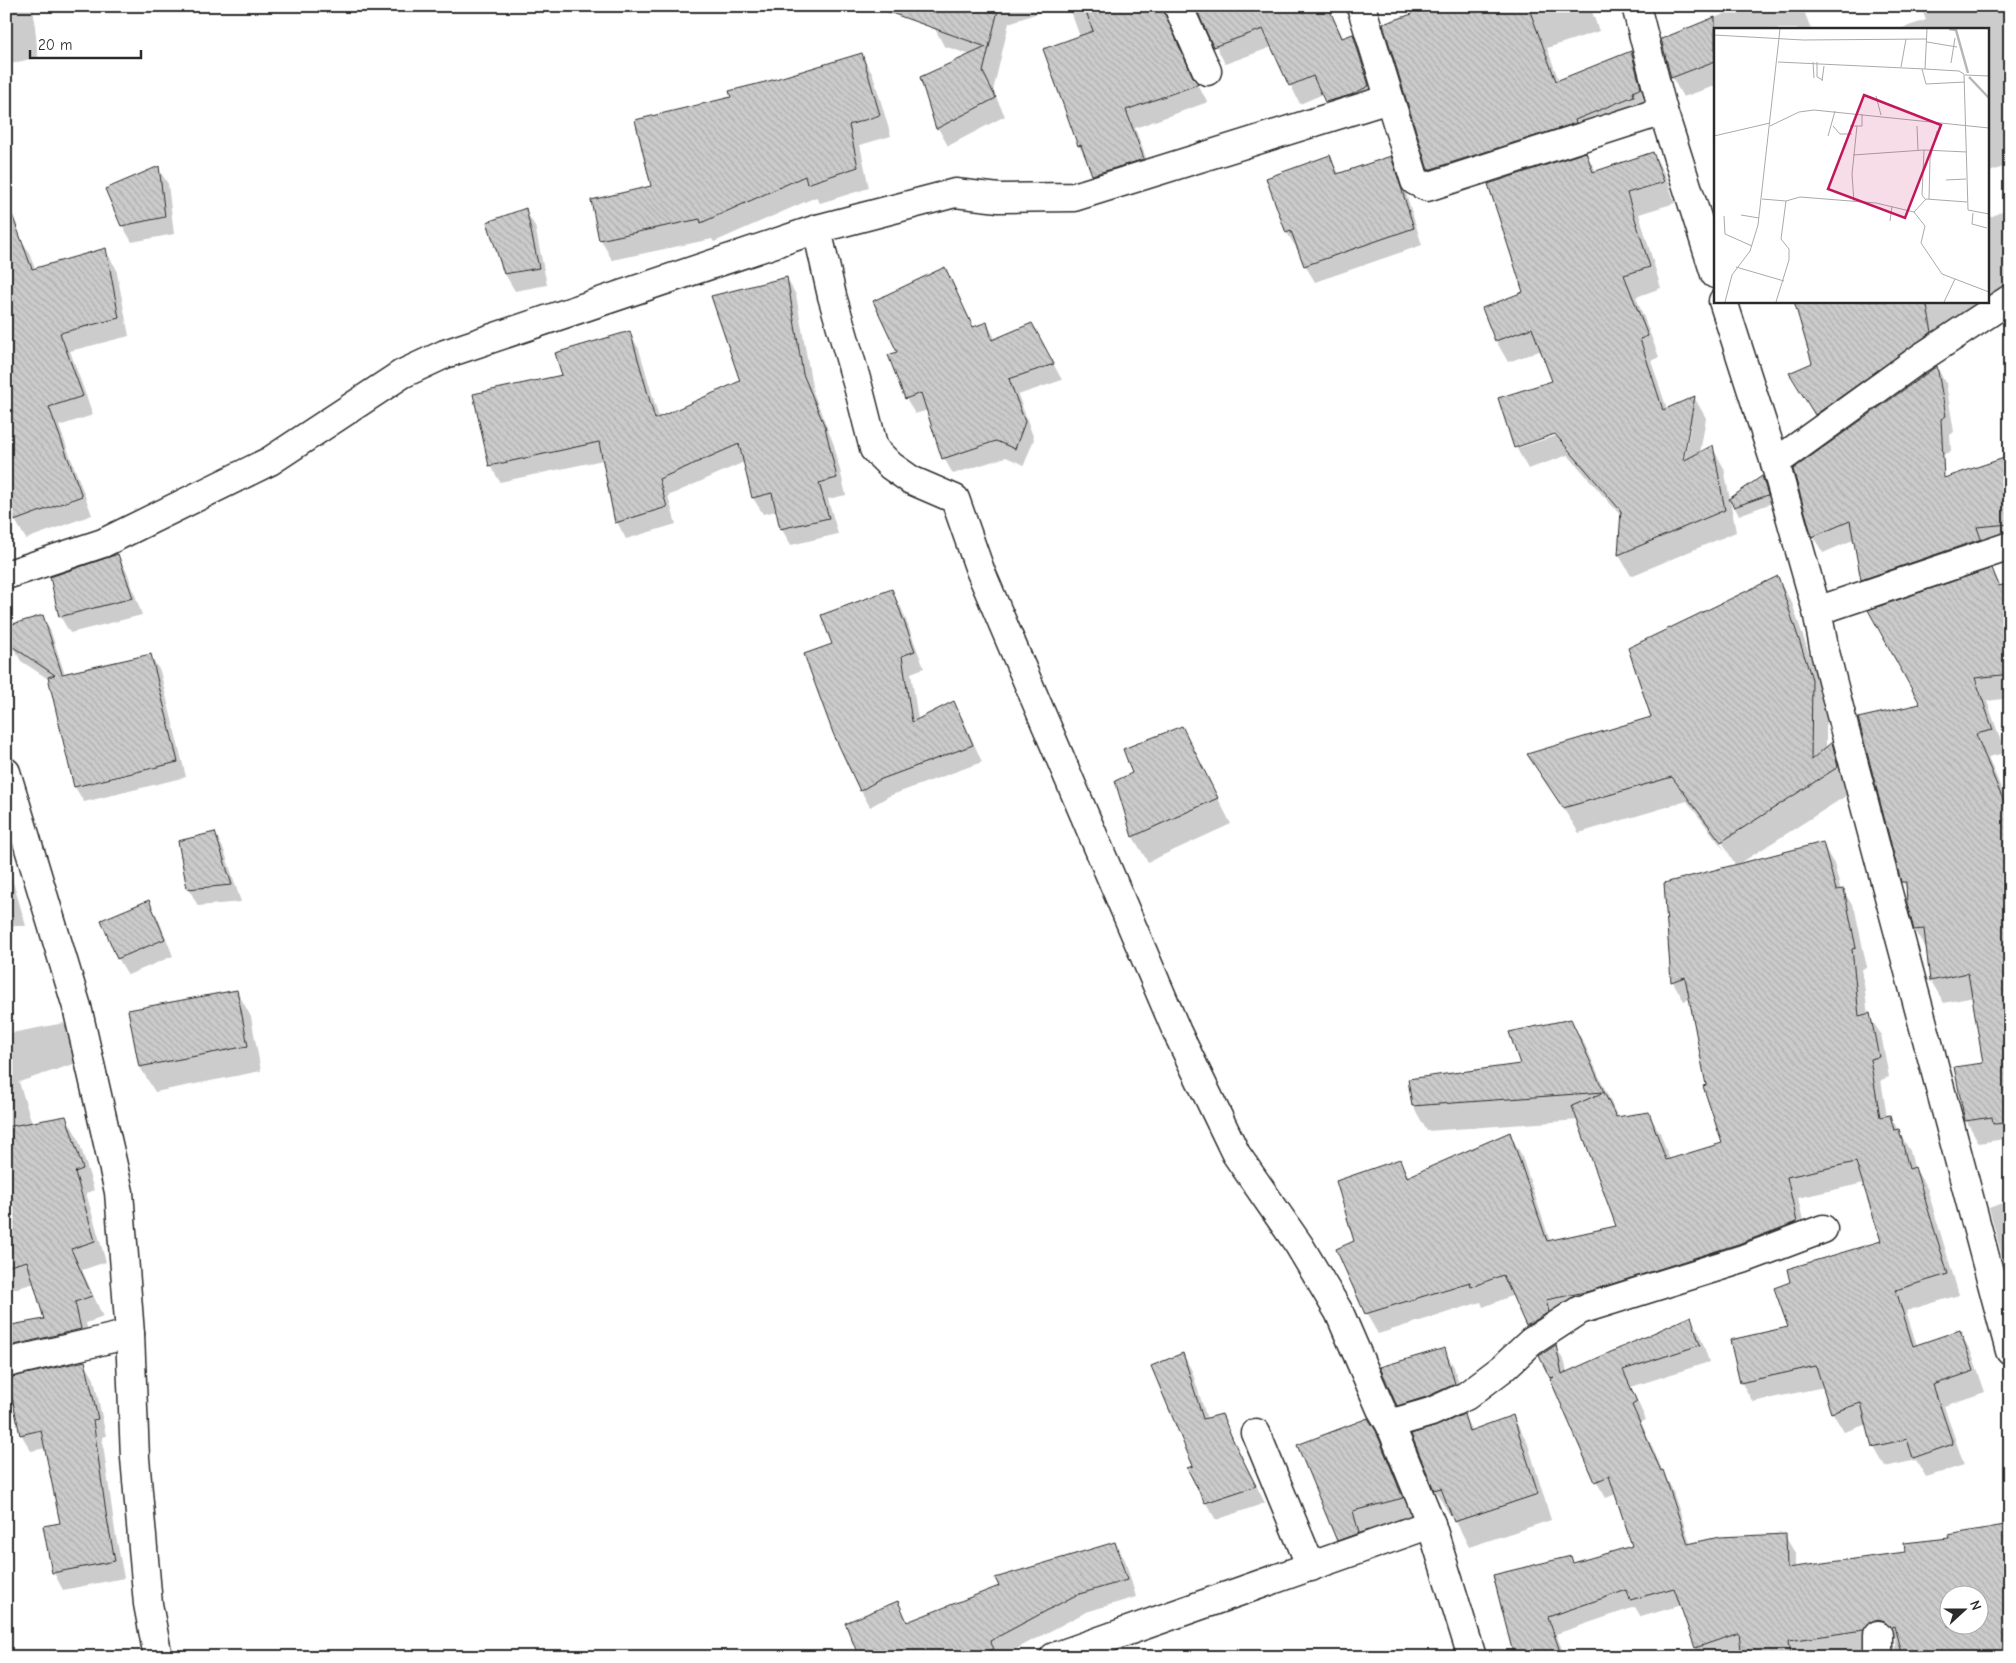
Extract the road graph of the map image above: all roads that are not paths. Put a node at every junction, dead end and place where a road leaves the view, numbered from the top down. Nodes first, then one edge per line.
1 (1178, 6) edge
2 (1361, 6) edge
3 (1636, 6) edge
4 (1207, 71) dead end
5 (1389, 99) junction
6 (1663, 111) junction
7 (817, 229) junction
8 (1714, 271) edge
9 (2010, 299) edge
10 (1723, 302) edge
11 (1774, 463) junction
12 (2010, 546) edge
13 (6, 575) edge
14 (1817, 611) junction
15 (6, 772) edge
16 (1823, 1229) dead end
17 (130, 1334) junction
18 (2010, 1351) edge
19 (6, 1363) edge
20 (1390, 1424) junction
21 (1256, 1433) dead end
22 (1431, 1524) junction
23 (1311, 1568) junction
24 (158, 1657) edge
25 (1054, 1657) edge
26 (1472, 1657) edge

1 - 4 street
2 - 5 street
3 - 6 street
5 - 6 street
5 - 7 street
6 - 8 street
7 - 13 street
7 - 20 street
9 - 11 street
10 - 11 street
11 - 14 street
12 - 14 street
14 - 18 street
15 - 17 street
16 - 20 street
17 - 19 street
17 - 24 street
20 - 22 street
21 - 23 street
22 - 23 street
22 - 26 street
23 - 25 street

